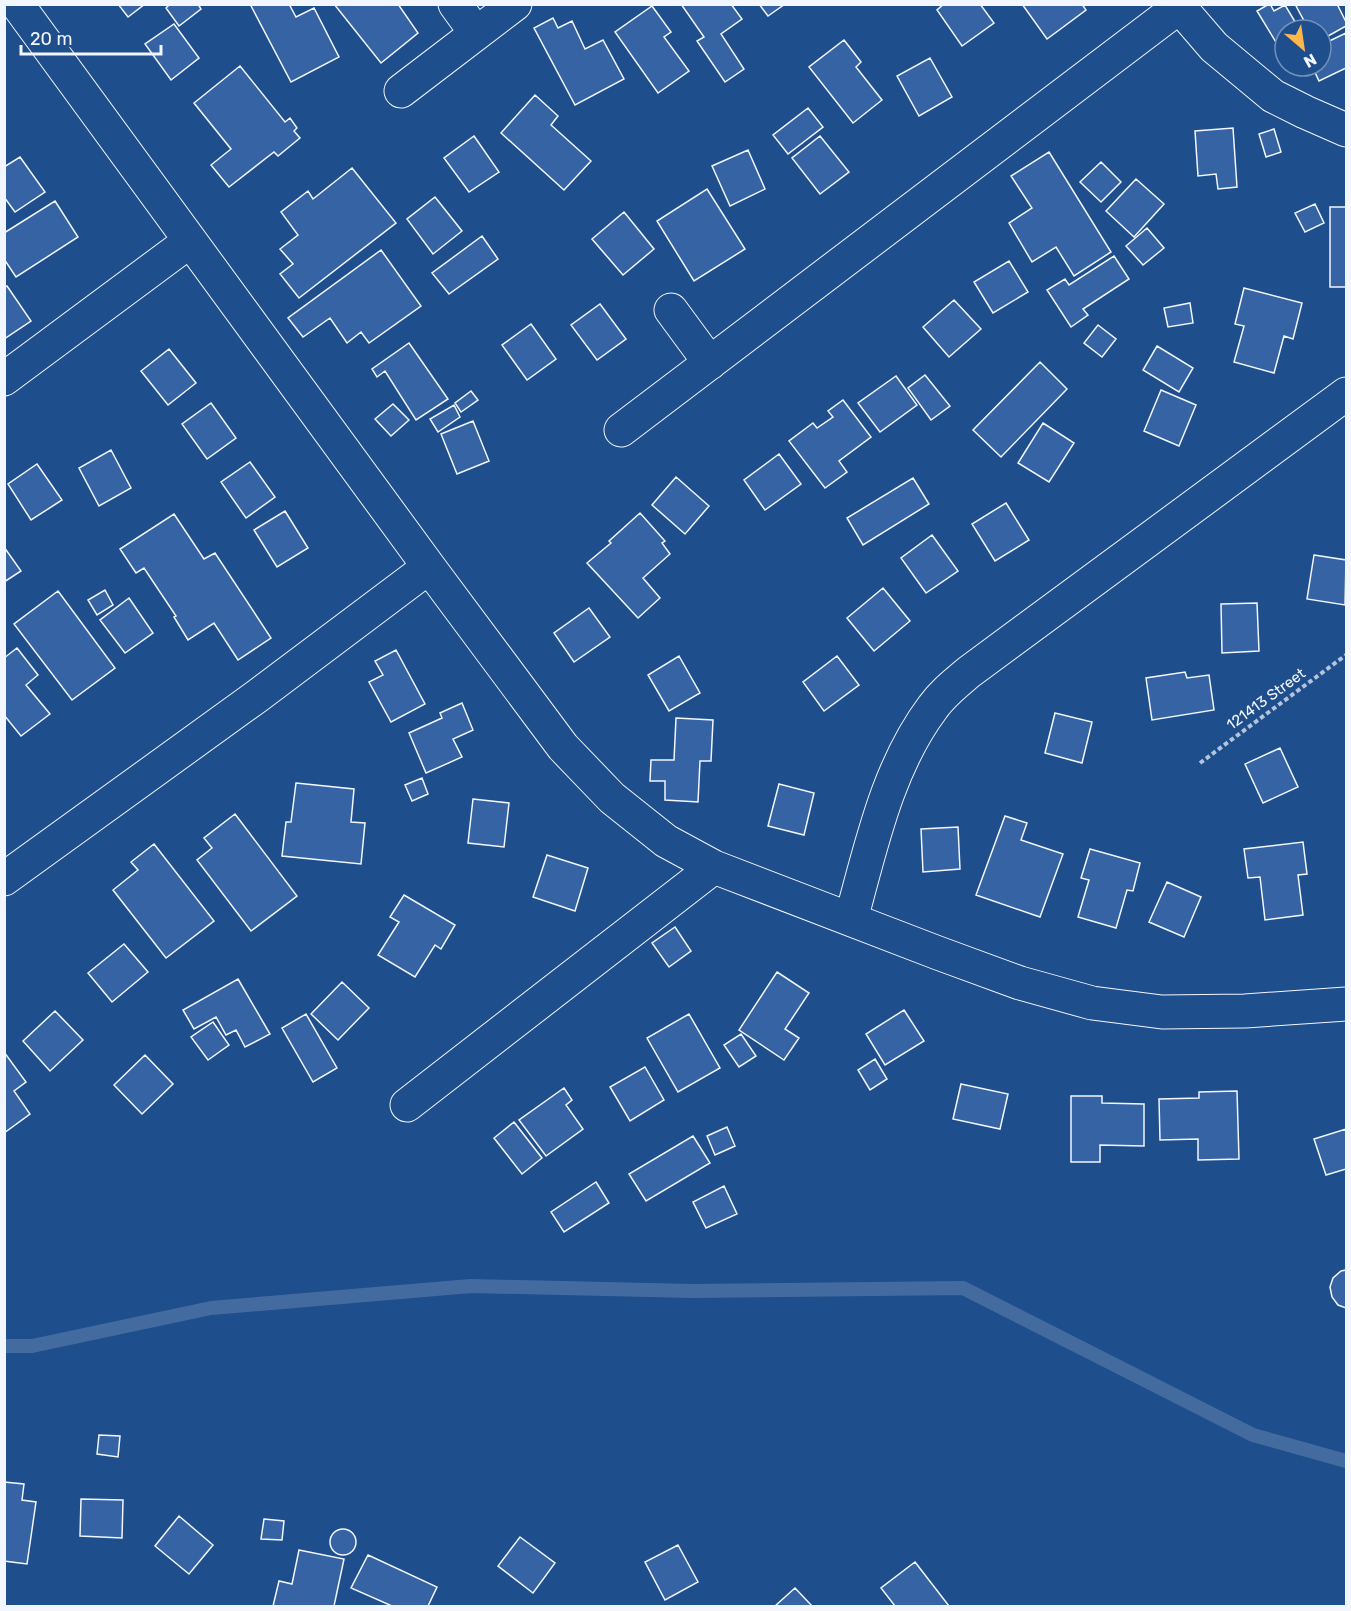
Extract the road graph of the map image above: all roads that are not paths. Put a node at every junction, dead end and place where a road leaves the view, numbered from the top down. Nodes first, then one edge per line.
1 (17, 4) edge
2 (454, 4) edge
3 (515, 4) edge
4 (1178, 6) edge
5 (476, 33) junction
6 (401, 91) dead end
7 (1347, 130) edge
8 (190, 241) junction
9 (671, 310) dead end
10 (710, 363) junction
11 (4, 379) edge
12 (1347, 394) edge
13 (621, 430) dead end
14 (429, 567) junction
15 (714, 867) junction
16 (4, 879) edge
17 (851, 919) junction
18 (1347, 1004) edge
19 (407, 1105) dead end

1 - 8 street
2 - 5 street
3 - 5 street
4 - 7 street
4 - 10 street
5 - 6 street
8 - 11 street
8 - 14 street
9 - 10 street
10 - 13 street
12 - 17 street
14 - 15 street
14 - 16 street
15 - 17 street
15 - 19 street
17 - 18 street

